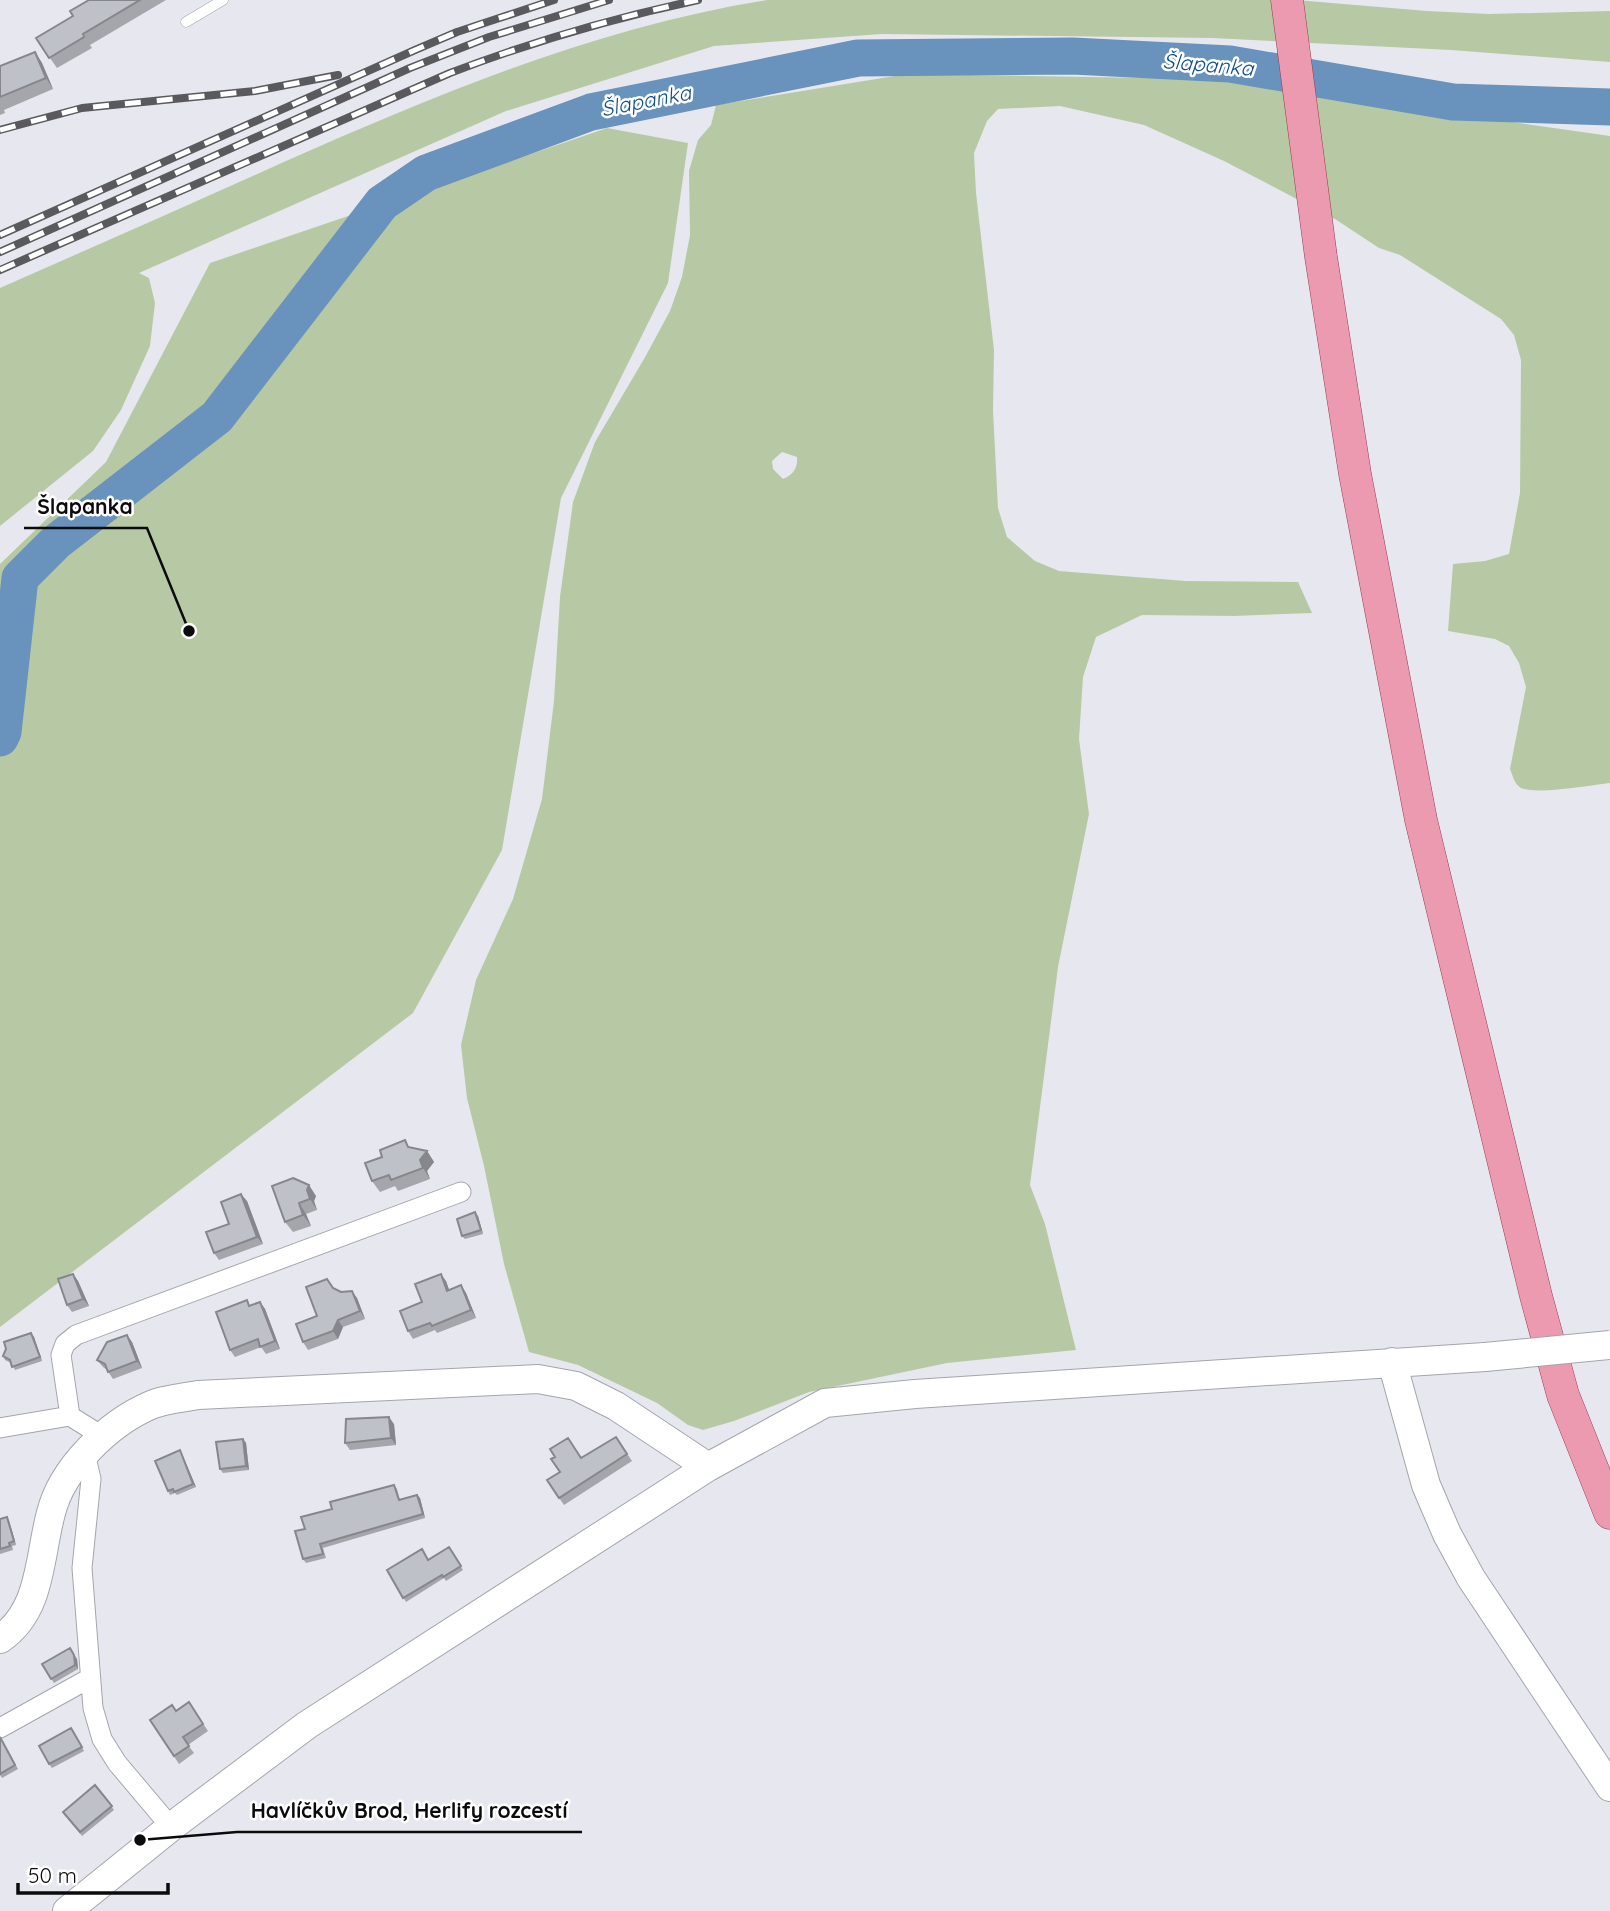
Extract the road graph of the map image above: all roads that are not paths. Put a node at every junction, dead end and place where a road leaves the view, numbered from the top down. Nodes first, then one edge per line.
1 (223, 0) edge
2 (1287, 0) edge
3 (186, 22) dead end
4 (461, 1192) dead end
5 (1610, 1345) edge
6 (1392, 1362) junction
7 (69, 1416) junction
8 (0, 1428) edge
9 (94, 1445) junction
10 (708, 1467) junction
11 (1610, 1513) edge
12 (0, 1639) edge
13 (90, 1678) junction
14 (0, 1728) edge
15 (1610, 1787) edge
16 (171, 1826) junction
17 (67, 1911) edge

1 - 3 lane
2 - 11 main road
4 - 7 street
5 - 6 street, bridge
6 - 10 street
6 - 15 street
7 - 8 street
7 - 9 street
9 - 10 street
9 - 12 street
9 - 13 street
10 - 16 street
13 - 14 street
13 - 16 street
16 - 17 street

